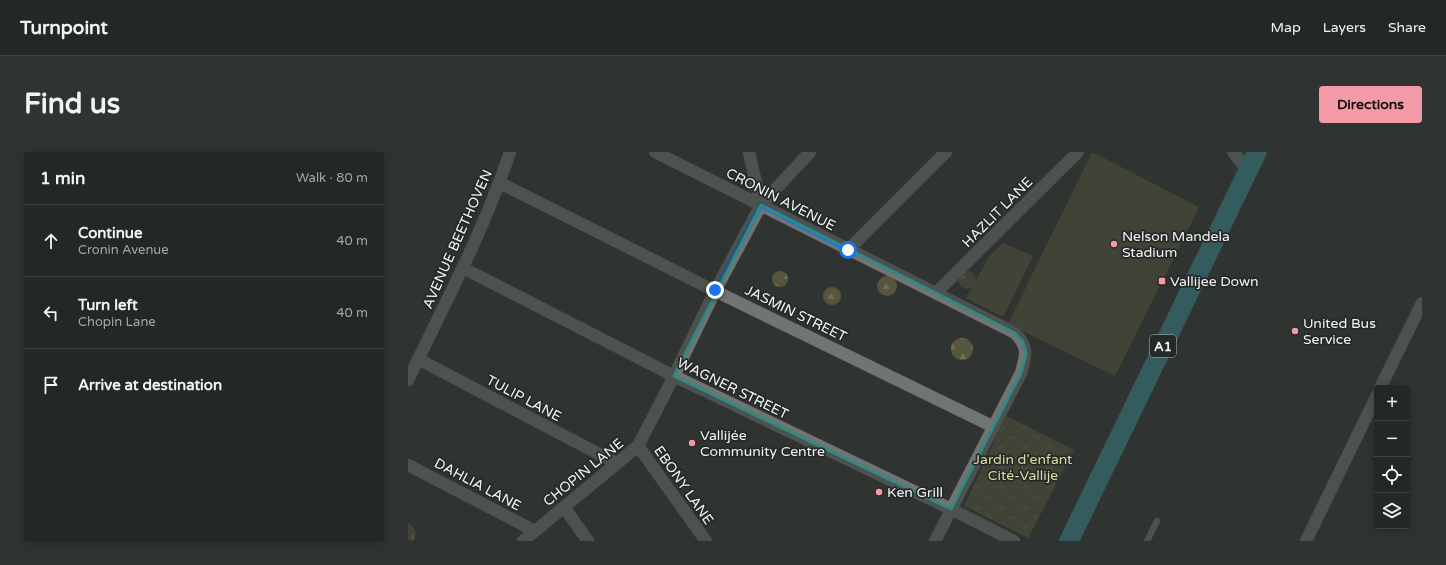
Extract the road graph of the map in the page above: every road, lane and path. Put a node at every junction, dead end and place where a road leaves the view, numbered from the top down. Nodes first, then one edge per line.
1 (510, 152) edge
2 (655, 152) edge
3 (749, 152) edge
4 (810, 152) edge
5 (946, 152) edge
6 (1078, 152) edge
7 (1233, 152) edge
8 (1257, 152) edge
9 (1248, 170) junction
10 (500, 183) junction
11 (761, 205) junction
12 (848, 250) junction
13 (463, 268) junction
14 (715, 290) junction
15 (936, 293) junction
16 (1422, 303) edge
17 (418, 359) junction
18 (674, 376) junction
19 (408, 380) edge
20 (1381, 385) edge
21 (1374, 401) edge
22 (994, 427) junction
23 (638, 446) junction
24 (616, 464) junction
25 (408, 465) edge
26 (564, 507) junction
27 (951, 509) junction
28 (1157, 521) dead end
29 (535, 531) junction
30 (523, 541) edge
31 (588, 541) edge
32 (706, 541) edge
33 (935, 541) edge
34 (1014, 541) edge
35 (1069, 541) edge
36 (1147, 541) edge
37 (1306, 541) edge

1 - 10 street, AVENUE BEETHOVEN
2 - 11 street, CRONIN AVENUE
3 - 11 street
4 - 11 street, CHOPIN LANE
5 - 12 street
6 - 15 street, HAZLIT LANE
7 - 9 street
8 - 9 main road, A1
9 - 35 main road, A1
10 - 13 street, AVENUE BEETHOVEN
10 - 14 street, JASMIN STREET
11 - 12 street, CRONIN AVENUE
11 - 14 street, CHOPIN LANE
12 - 15 street, CRONIN AVENUE
13 - 17 street, AVENUE BEETHOVEN
13 - 18 street, WAGNER STREET
14 - 18 street, CHOPIN LANE
14 - 22 street, JASMIN STREET
15 - 22 street, CRONIN AVENUE
16 - 20 street
17 - 19 street, AVENUE BEETHOVEN
17 - 24 street, TULIP LANE
18 - 23 street, CHOPIN LANE
18 - 27 street, WAGNER STREET
21 - 37 street
22 - 27 street, CRONIN AVENUE
23 - 24 street, CHOPIN LANE
23 - 32 street, EBONY LANE
24 - 26 street, CHOPIN LANE
25 - 29 street, DAHLIA LANE
26 - 29 street, CHOPIN LANE
26 - 31 street
27 - 33 street, CRONIN AVENUE
27 - 34 street, WAGNER STREET
28 - 36 lane
29 - 30 street, CHOPIN LANE

